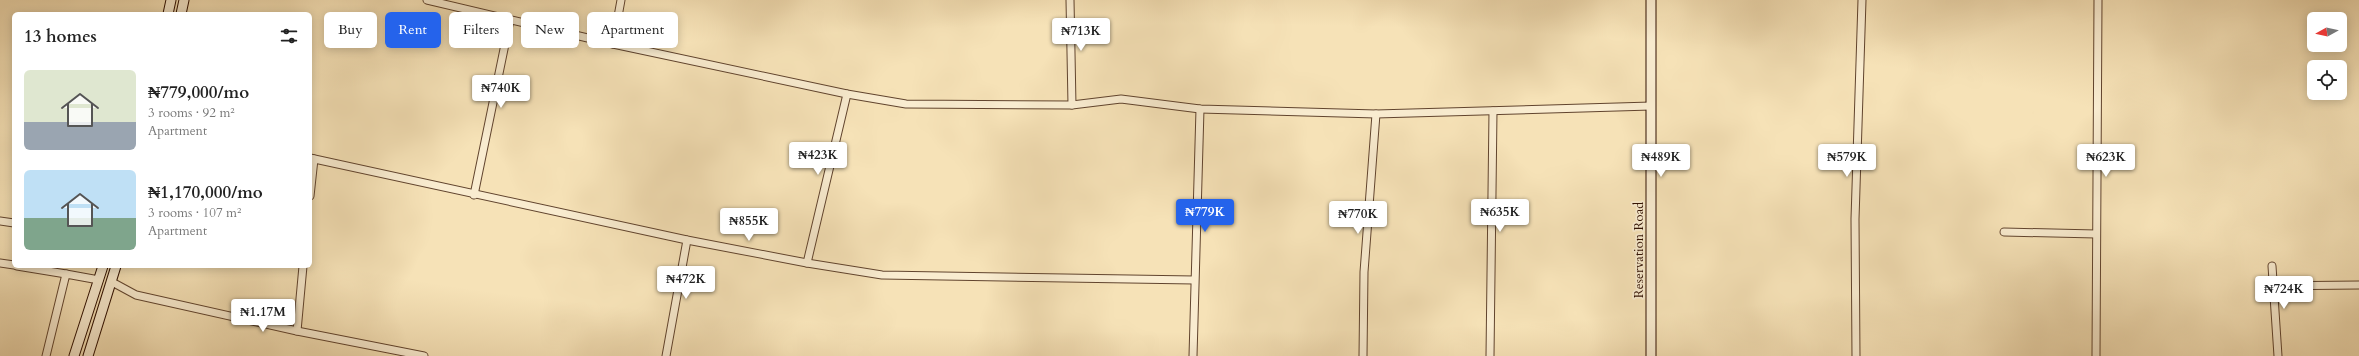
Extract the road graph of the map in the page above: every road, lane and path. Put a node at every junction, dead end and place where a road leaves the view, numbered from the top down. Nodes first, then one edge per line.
1 (171, 0) edge
2 (184, 0) edge
3 (427, 0) edge
4 (621, 0) edge
5 (1070, 0) edge
6 (1651, 0) edge
7 (1862, 0) edge
8 (2098, 0) edge
9 (168, 12) edge
10 (181, 12) edge
11 (477, 12) edge
12 (619, 12) edge
13 (513, 21) edge
14 (587, 38) edge
15 (504, 48) edge
16 (631, 48) edge
17 (847, 94) junction
18 (1072, 105) junction
19 (1651, 106) junction
20 (1200, 109) junction
21 (1493, 110) junction
22 (1376, 114) junction
23 (312, 159) edge
24 (474, 195) junction
25 (0, 221) edge
26 (12, 223) edge
27 (2004, 232) dead end
28 (2096, 234) junction
29 (687, 240) junction
30 (0, 263) edge
31 (807, 263) junction
32 (12, 266) edge
33 (2272, 266) dead end
34 (29, 268) edge
35 (102, 268) edge
36 (116, 268) edge
37 (303, 268) edge
38 (66, 274) junction
39 (99, 280) junction
40 (1194, 280) junction
41 (112, 282) junction
42 (2359, 284) edge
43 (2272, 286) junction
44 (297, 331) junction
45 (46, 356) edge
46 (74, 356) edge
47 (88, 356) edge
48 (424, 356) edge
49 (666, 356) edge
50 (1193, 356) edge
51 (1363, 356) edge
52 (1490, 356) edge
53 (1651, 356) edge
54 (1856, 356) edge
55 (2096, 356) edge
56 (2278, 356) edge

1 - 9 street
2 - 10 street
3 - 11 street
4 - 12 street
5 - 18 street
6 - 19 street, Reservation Road
7 - 54 street
8 - 28 street
13 - 14 street
15 - 24 street
16 - 17 street
17 - 18 street
17 - 31 street
18 - 20 street
19 - 21 street
19 - 53 street, Reservation Road
20 - 22 street
20 - 40 street
21 - 22 street
21 - 52 street
22 - 51 street
23 - 24 street
24 - 29 street
25 - 26 street
27 - 28 street
28 - 55 street
29 - 31 street
29 - 49 street
30 - 32 street
31 - 40 street
33 - 43 street
34 - 38 street
35 - 39 street
36 - 41 street
37 - 44 street
38 - 39 street
38 - 45 street
39 - 46 street
40 - 50 street
41 - 44 street
41 - 47 street
42 - 43 street
43 - 56 street
44 - 48 street

